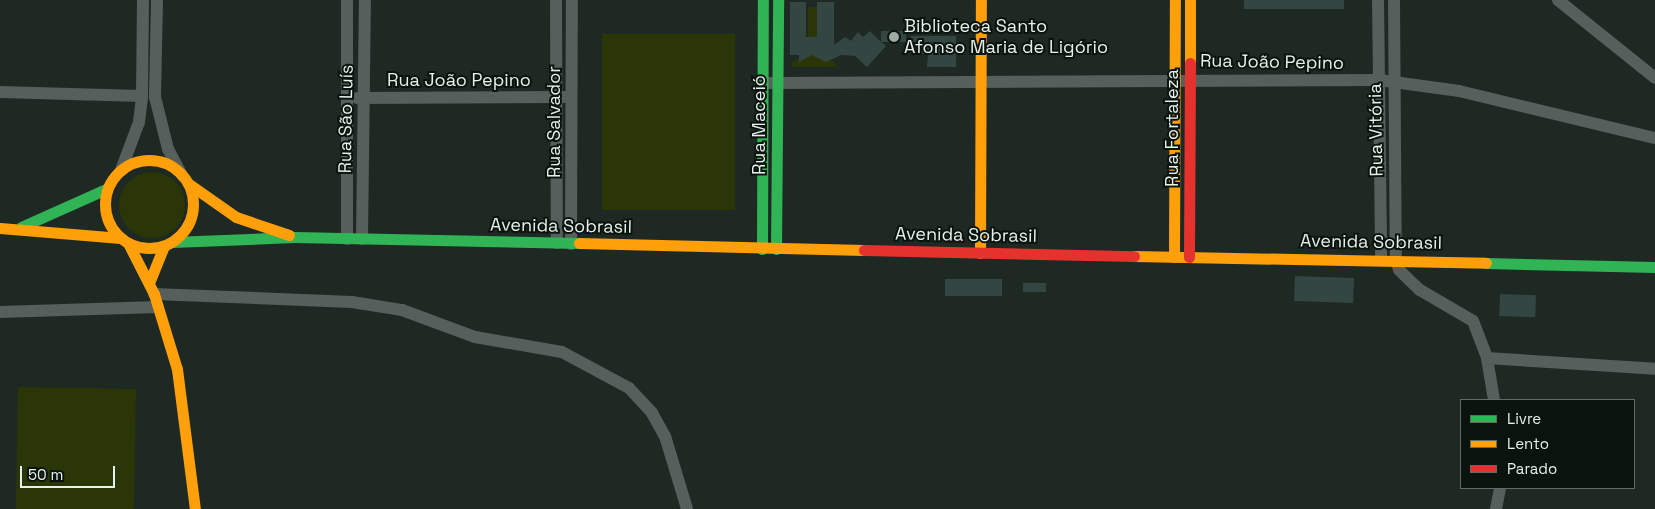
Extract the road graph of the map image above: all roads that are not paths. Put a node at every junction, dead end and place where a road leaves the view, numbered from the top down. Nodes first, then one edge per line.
1 (143, 0) edge
2 (157, 0) edge
3 (347, 0) edge
4 (365, 0) edge
5 (556, 0) edge
6 (572, 0) edge
7 (762, 0) edge
8 (778, 0) edge
9 (968, 0) edge
10 (981, 0) edge
11 (1175, 0) edge
12 (1190, 0) edge
13 (1378, 0) edge
14 (1394, 0) edge
15 (1558, 0) edge
16 (143, 24) junction
17 (156, 24) junction
18 (1175, 78) junction
19 (1191, 78) junction
20 (1655, 78) edge
21 (974, 79) junction
22 (1379, 80) junction
23 (1393, 81) junction
24 (777, 82) junction
25 (762, 83) junction
26 (0, 92) edge
27 (142, 96) junction
28 (572, 97) junction
29 (347, 98) junction
30 (364, 98) junction
31 (556, 98) junction
32 (1174, 125) junction
33 (1190, 126) junction
34 (1655, 138) edge
35 (121, 170) junction
36 (185, 180) junction
37 (1380, 182) junction
38 (1395, 182) junction
39 (108, 188) junction
40 (1174, 190) junction
41 (1190, 190) junction
42 (0, 228) edge
43 (18, 228) junction
44 (294, 237) junction
45 (347, 239) junction
46 (362, 239) junction
47 (125, 241) junction
48 (557, 243) junction
49 (168, 244) junction
50 (571, 244) junction
51 (762, 249) junction
52 (776, 249) junction
53 (974, 253) junction
54 (1174, 257) junction
55 (1189, 257) junction
56 (1381, 260) junction
57 (1396, 260) junction
58 (1655, 261) edge
59 (1637, 265) junction
60 (1655, 267) edge
61 (152, 289) junction
62 (158, 307) junction
63 (0, 312) edge
64 (1487, 358) junction
65 (1655, 369) edge
66 (1494, 399) edge
67 (1500, 489) edge
68 (195, 509) edge
69 (687, 509) edge
70 (1496, 509) edge

1 - 16 street
2 - 17 street
3 - 29 street, Rua São Luís
4 - 30 street, Rua São Luís
5 - 31 street, Rua Salvador
6 - 28 street, Rua Salvador
7 - 25 main road, Rua Maceió
8 - 24 main road, Rua Maceió
9 - 21 main road
10 - 21 main road
11 - 18 main road, Rua Fortaleza
12 - 19 main road, Rua Fortaleza
13 - 22 street, Rua Vitória
14 - 23 street, Rua Vitória
15 - 20 street
16 - 17 street
16 - 27 street
17 - 36 street
18 - 19 street, Rua João Pepino
18 - 21 street, Rua João Pepino
18 - 32 main road, Rua Fortaleza
19 - 22 street, Rua João Pepino
19 - 33 main road, Rua Fortaleza
21 - 24 street, Rua João Pepino
21 - 53 main road
22 - 23 street, Rua João Pepino
22 - 37 street, Rua Vitória
23 - 34 street, Rua João Pepino
23 - 38 street, Rua Vitória
24 - 25 street, Rua João Pepino
24 - 52 main road, Rua Maceió
25 - 51 main road, Rua Maceió
26 - 27 street
27 - 35 street
28 - 31 street, Rua João Pepino
28 - 50 street, Rua Salvador
29 - 30 street, Rua João Pepino
29 - 45 street, Rua São Luís
30 - 31 street, Rua João Pepino
30 - 46 street, Rua São Luís
31 - 48 street, Rua Salvador
32 - 33 street
32 - 40 main road, Rua Fortaleza
33 - 41 main road, Rua Fortaleza
35 - 36 main road
35 - 39 main road
36 - 44 main road, Avenida Sobrasil
36 - 49 main road
37 - 38 street
37 - 56 street, Rua Vitória
38 - 57 street, Rua Vitória
39 - 43 main road
39 - 47 main road
40 - 41 street
40 - 54 main road, Rua Fortaleza
41 - 55 main road, Rua Fortaleza
42 - 43 main road
43 - 47 main road
44 - 45 main road, Avenida Sobrasil
44 - 49 main road, Avenida Sobrasil
45 - 46 main road, Avenida Sobrasil
46 - 48 main road, Avenida Sobrasil
47 - 49 main road
47 - 61 main road
48 - 50 main road, Avenida Sobrasil
49 - 61 main road
50 - 51 main road, Avenida Sobrasil
51 - 52 main road, Avenida Sobrasil
52 - 53 main road, Avenida Sobrasil
53 - 54 main road, Avenida Sobrasil
54 - 55 main road, Avenida Sobrasil
55 - 56 main road, Avenida Sobrasil
56 - 57 main road, Avenida Sobrasil
57 - 59 main road, Avenida Sobrasil
57 - 64 street
58 - 59 main road, Avenida Sobrasil
59 - 60 main road, Avenida Sobrasil
61 - 62 main road
61 - 69 street
62 - 63 street
62 - 68 main road
64 - 65 street
64 - 66 street
67 - 70 street

